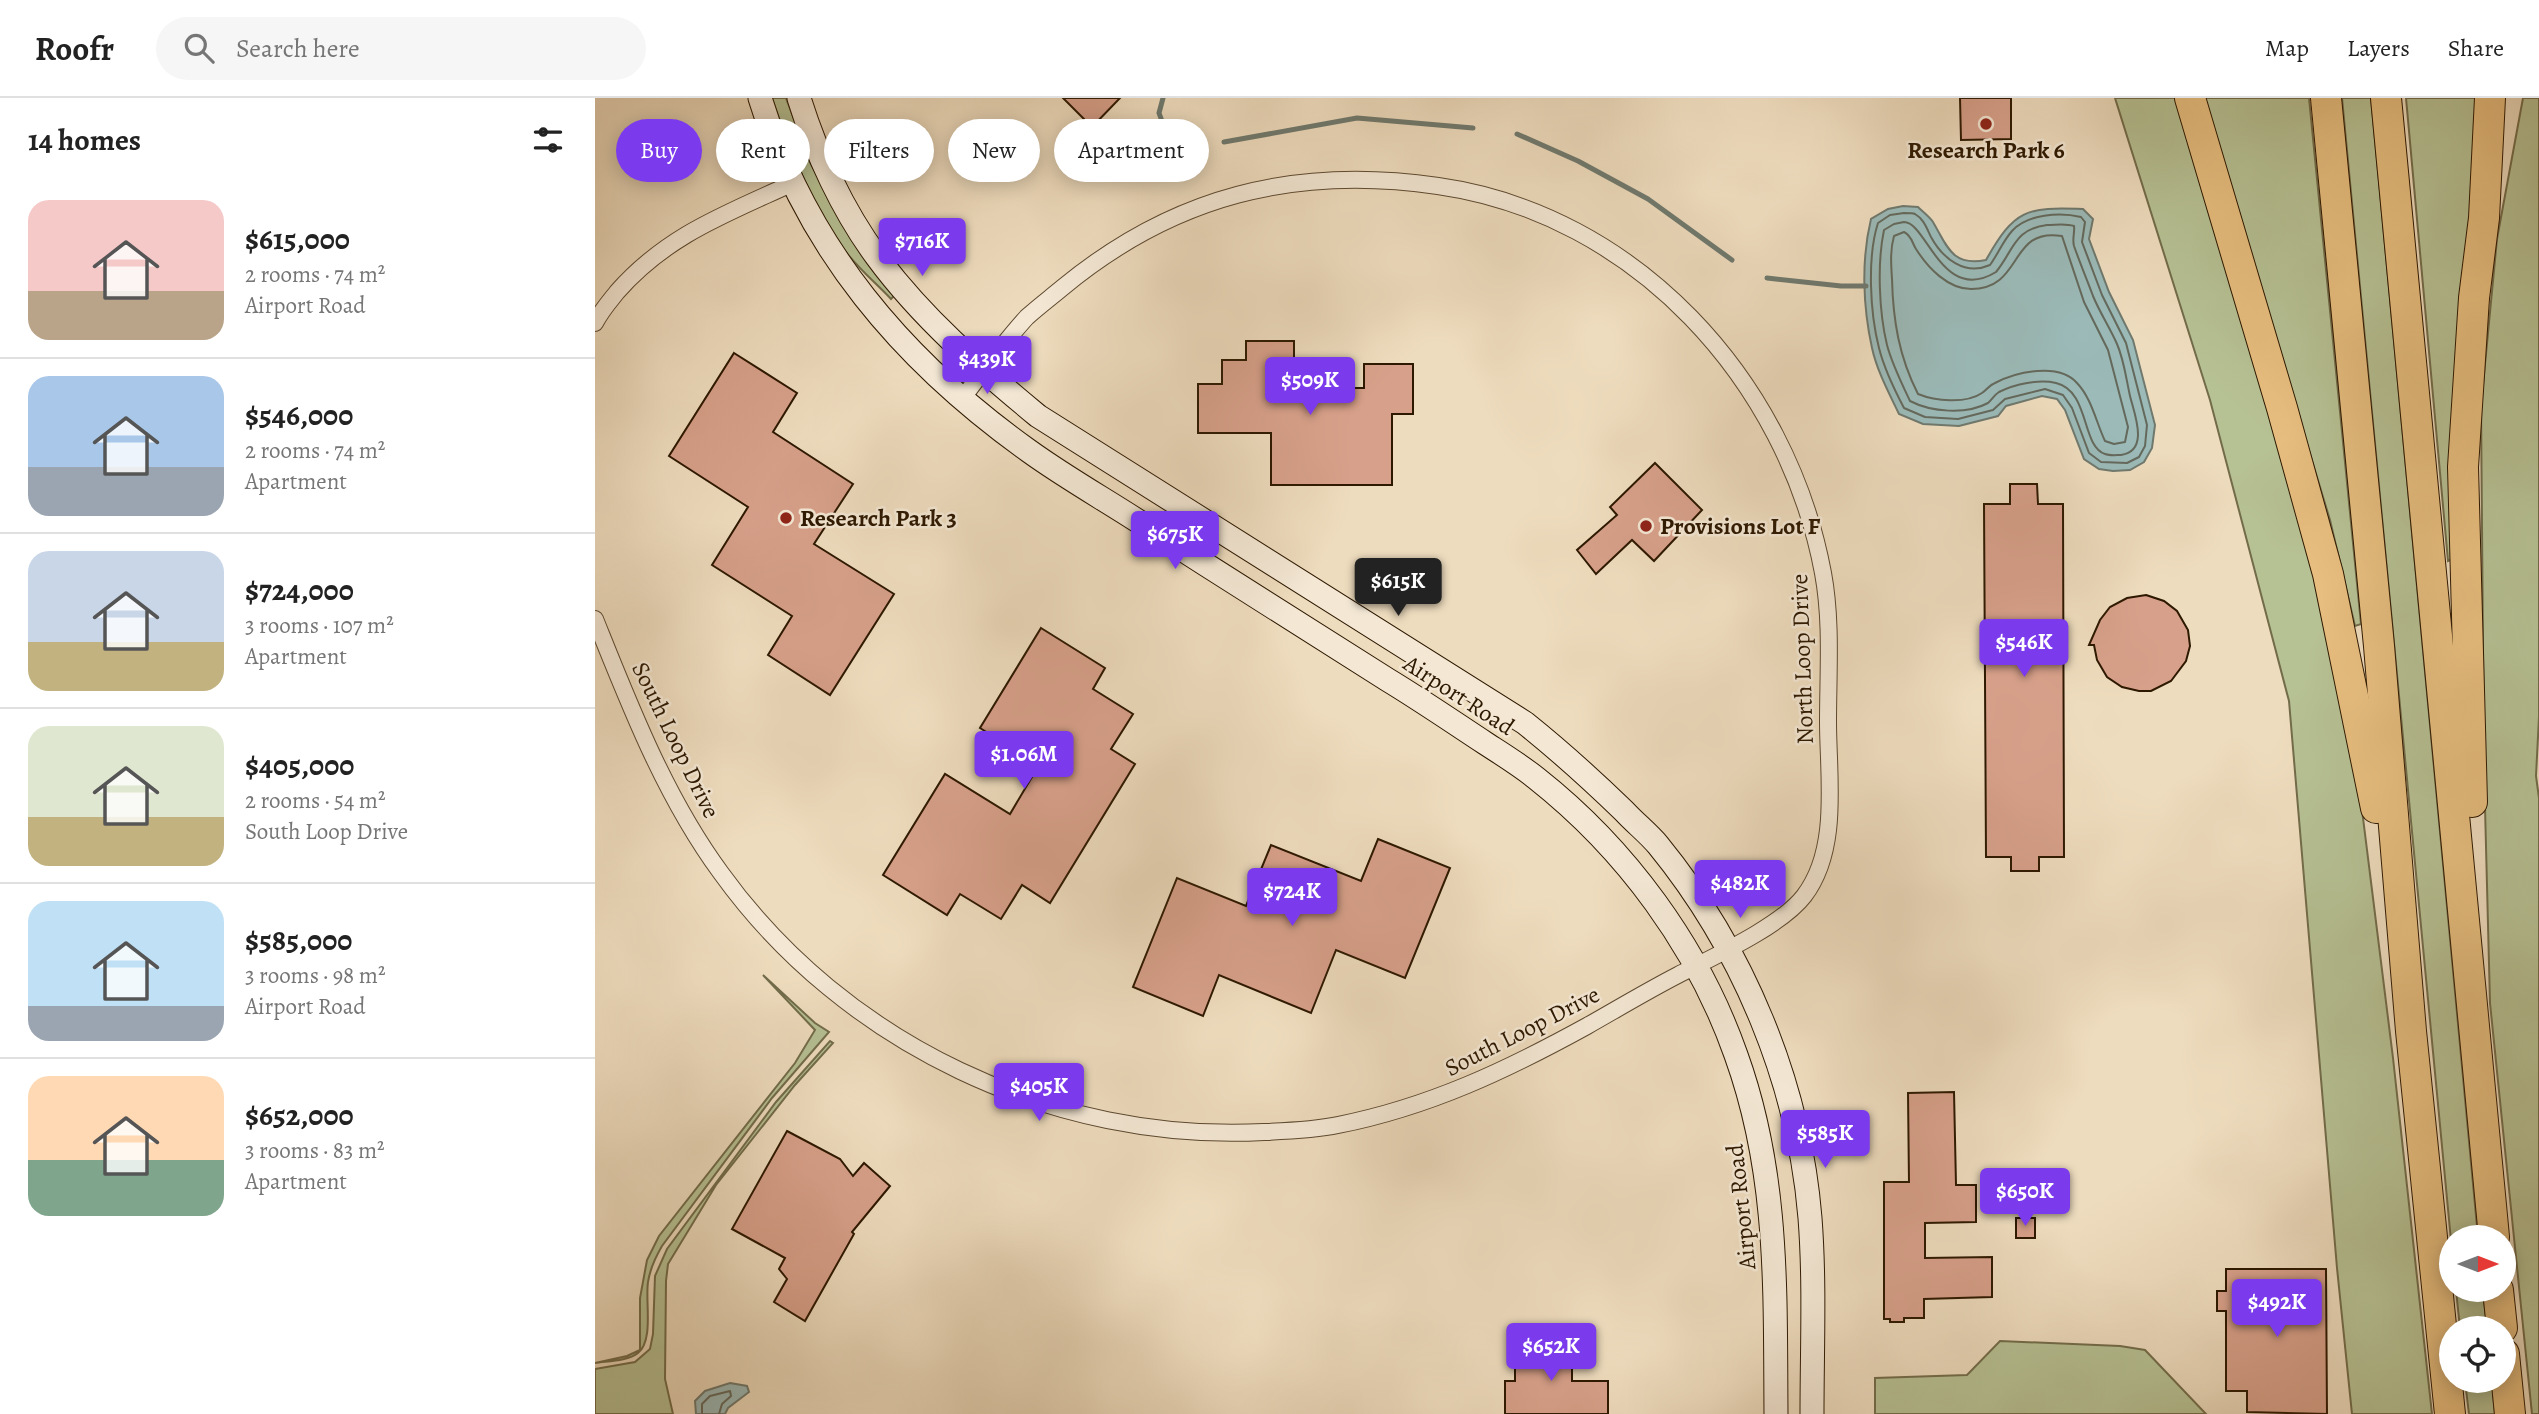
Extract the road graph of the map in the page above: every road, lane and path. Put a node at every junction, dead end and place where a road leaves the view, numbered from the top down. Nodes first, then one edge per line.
1 (760, 98) edge
2 (799, 98) edge
3 (2190, 98) edge
4 (2326, 98) edge
5 (2386, 98) edge
6 (2490, 98) edge
7 (2507, 98) edge
8 (793, 183) junction
9 (2484, 218) junction
10 (595, 323) edge
11 (983, 370) junction
12 (962, 399) junction
13 (595, 619) edge
14 (2466, 934) junction
15 (1727, 950) junction
16 (1697, 965) junction
17 (2411, 1031) junction
18 (2493, 1225) edge
19 (2508, 1393) edge
20 (1776, 1414) edge
21 (1812, 1414) edge
22 (2450, 1414) edge
23 (2510, 1414) edge

1 - 8 main road, Airport Road
2 - 11 main road, Airport Road
3 - 17 highway
4 - 17 highway
5 - 14 highway
6 - 9 highway
7 - 9 highway
8 - 10 street
8 - 12 main road, Airport Road
9 - 14 highway
11 - 12 street, North Loop Drive
11 - 15 main road, Airport Road
11 - 15 street, North Loop Drive
12 - 16 main road, Airport Road
13 - 16 street, South Loop Drive
14 - 18 highway
15 - 16 street, North Loop Drive
15 - 21 main road, Airport Road
16 - 20 main road, Airport Road
17 - 22 highway
19 - 23 highway

